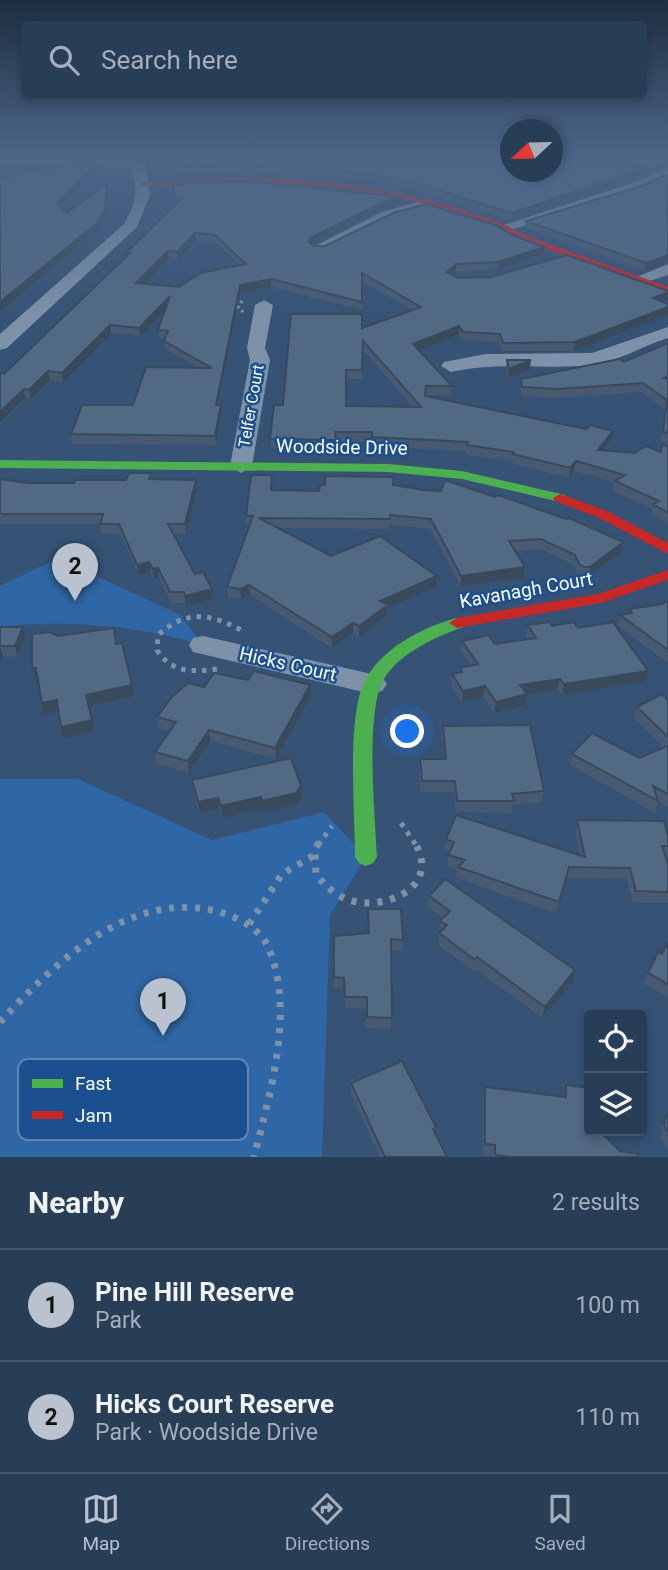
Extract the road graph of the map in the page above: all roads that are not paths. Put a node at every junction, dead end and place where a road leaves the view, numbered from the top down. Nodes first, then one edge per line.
1 (139, 209) edge
2 (408, 209) edge
3 (446, 209) edge
4 (553, 209) edge
5 (505, 228) junction
6 (319, 248) edge
7 (568, 254) junction
8 (548, 261) edge
9 (668, 269) edge
10 (640, 279) junction
11 (668, 290) edge
12 (264, 305) dead end
13 (668, 331) edge
14 (0, 344) edge
15 (461, 358) dead end
16 (0, 464) edge
17 (240, 466) junction
18 (668, 549) edge
19 (668, 575) edge
20 (203, 645) dead end
21 (372, 684) junction
22 (366, 857) dead end

1 - 14 street
2 - 6 street
3 - 5 street
4 - 5 street
5 - 7 street
7 - 8 street
7 - 10 street
9 - 10 street
10 - 11 street
12 - 17 street, Telfer Court
13 - 15 street
16 - 17 street, Woodside Drive
17 - 18 street, Woodside Drive
19 - 21 street, Kavanagh Court
20 - 21 street, Hicks Court
21 - 22 street

